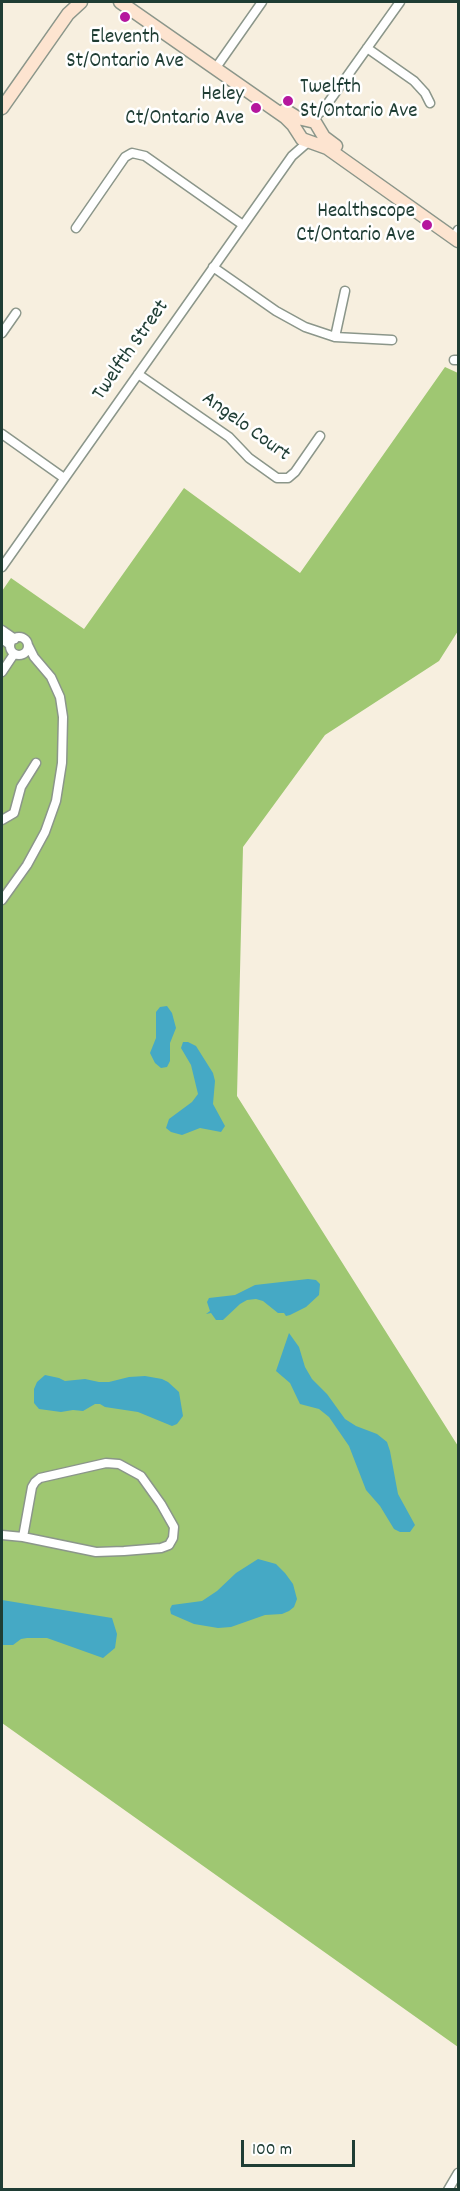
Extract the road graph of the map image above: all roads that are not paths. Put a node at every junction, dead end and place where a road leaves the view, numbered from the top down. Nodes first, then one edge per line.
1 (74, 2) edge
2 (81, 2) edge
3 (120, 2) edge
4 (132, 2) edge
5 (262, 2) edge
6 (400, 2) edge
7 (68, 14) junction
8 (368, 48) junction
9 (217, 66) junction
10 (430, 103) dead end
11 (2, 108) edge
12 (309, 131) junction
13 (243, 225) junction
14 (76, 228) dead end
15 (457, 234) edge
16 (213, 267) junction
17 (345, 291) dead end
18 (16, 314) dead end
19 (2, 333) edge
20 (335, 337) junction
21 (392, 340) dead end
22 (138, 374) junction
23 (2, 434) edge
24 (321, 436) dead end
25 (64, 478) junction
26 (2, 567) edge
27 (2, 630) edge
28 (2, 639) edge
29 (28, 645) junction
30 (15, 648) junction
31 (34, 657) junction
32 (2, 672) edge
33 (36, 763) dead end
34 (2, 820) edge
35 (2, 900) edge
36 (2, 1535) edge
37 (23, 1537) junction
38 (459, 2173) edge
39 (448, 2190) edge

1 - 7 street
2 - 7 street
3 - 9 street
4 - 9 street
5 - 9 street
6 - 8 street, Twelfth Street
7 - 11 street
8 - 10 street
8 - 12 street, Twelfth Street
9 - 12 street
12 - 13 street, Twelfth Street
12 - 15 street
13 - 14 street
13 - 16 street, Twelfth Street
16 - 20 street
16 - 22 street, Twelfth Street
17 - 20 street
18 - 19 street
20 - 21 street
22 - 24 street, Angelo Court
22 - 25 street, Twelfth Street
23 - 25 street
25 - 26 street, Twelfth Street
27 - 30 street
28 - 30 street
29 - 30 street
29 - 30 street
29 - 31 street
30 - 31 street
30 - 32 street
31 - 35 street
33 - 34 street
36 - 37 street
37 - 37 street
38 - 39 street

